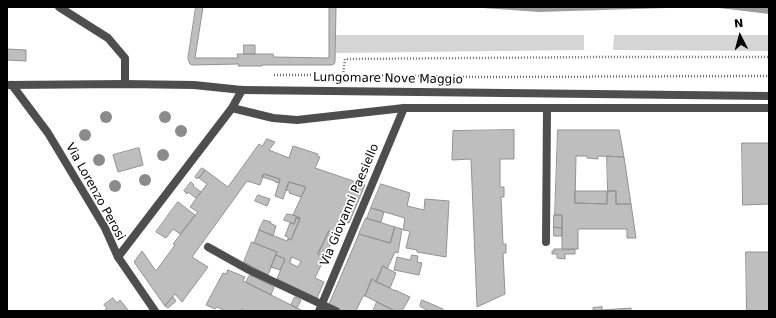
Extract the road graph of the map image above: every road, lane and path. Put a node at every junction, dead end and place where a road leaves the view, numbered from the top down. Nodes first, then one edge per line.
1 (59, 7) edge
2 (769, 57) edge
3 (269, 75) dead end
4 (343, 75) junction
5 (769, 76) edge
6 (125, 84) junction
7 (10, 85) edge
8 (242, 90) junction
9 (769, 96) edge
10 (232, 108) junction
11 (404, 108) junction
12 (547, 108) junction
13 (769, 108) edge
14 (546, 242) dead end
15 (208, 247) dead end
16 (118, 257) junction
17 (320, 307) edge
18 (155, 311) edge
19 (336, 311) edge

1 - 6 street
2 - 4 path
3 - 4 path
4 - 5 path
6 - 7 street, Lungomare Nove Maggio
6 - 8 street, Lungomare Nove Maggio
7 - 16 street, Via Lorenzo Perosi
8 - 9 street, Lungomare Nove Maggio
8 - 10 street
10 - 11 street
10 - 16 street
11 - 12 street
11 - 17 street, Via Giovanni Paesiello
12 - 13 street
12 - 14 street
15 - 17 street
16 - 18 street, Via Lorenzo Perosi
17 - 19 street

